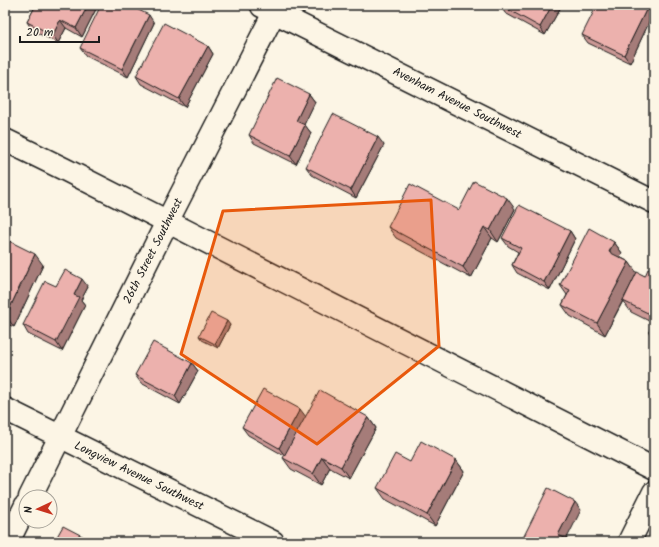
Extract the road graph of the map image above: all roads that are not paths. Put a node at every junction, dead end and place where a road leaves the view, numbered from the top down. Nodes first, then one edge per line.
1 (271, 7) edge
2 (5, 140) edge
3 (654, 202) edge
4 (167, 222) junction
5 (5, 410) edge
6 (60, 437) junction
7 (654, 469) edge
8 (34, 489) edge
9 (654, 492) edge
10 (18, 522) edge
11 (8, 542) edge
12 (273, 542) edge
13 (629, 542) edge

1 - 3 street, Avenham Avenue Southwest
1 - 4 street, 26th Street Southwest
2 - 4 street
4 - 6 street, 26th Street Southwest
4 - 7 street
5 - 6 street, Longview Avenue Southwest
6 - 8 street, 26th Street Southwest
6 - 12 street, Longview Avenue Southwest
9 - 13 street
10 - 11 street

